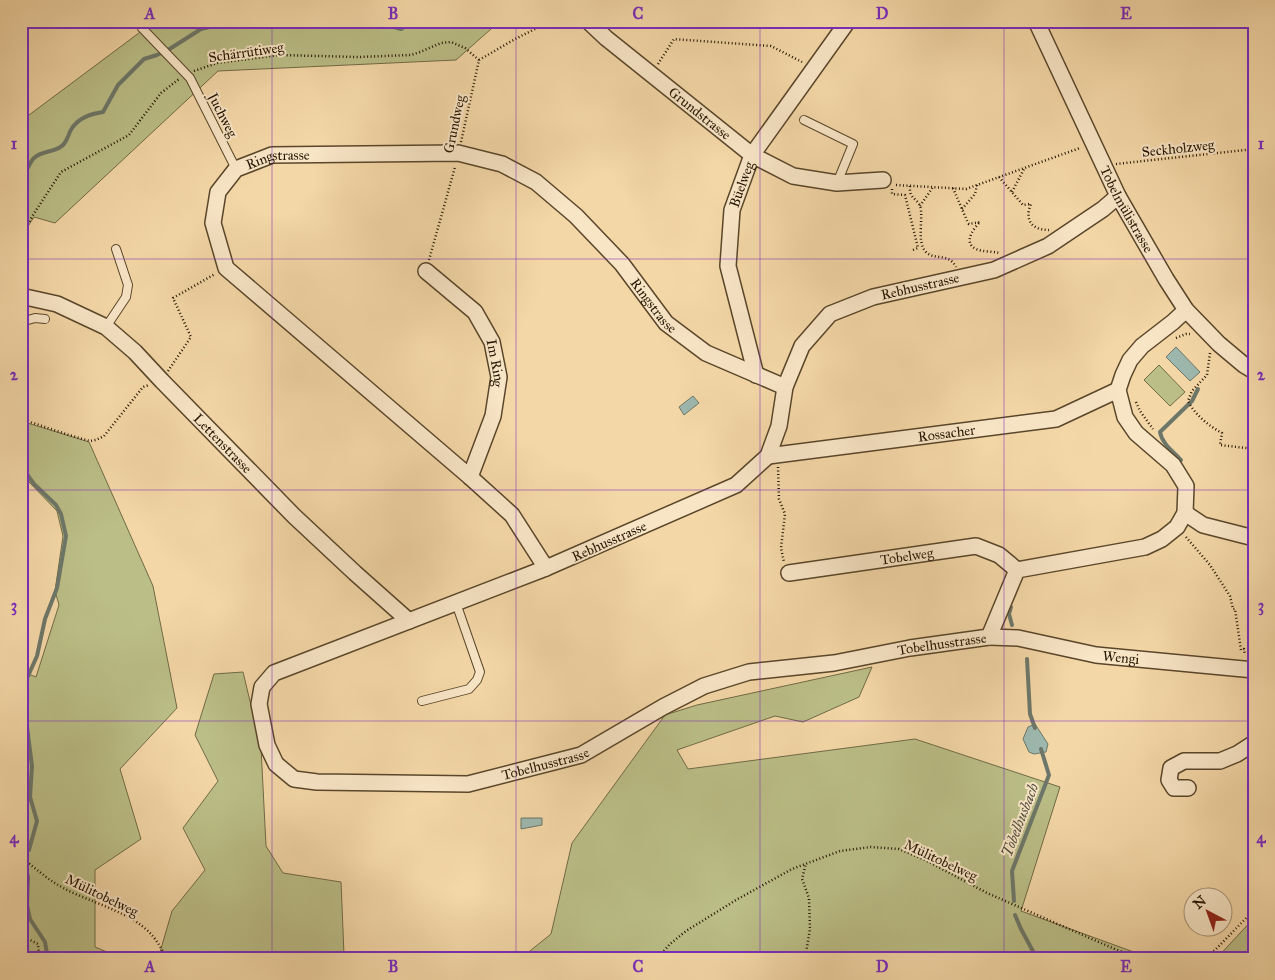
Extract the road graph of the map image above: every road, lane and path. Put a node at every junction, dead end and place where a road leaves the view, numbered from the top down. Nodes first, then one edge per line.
1 (25, 21) edge
2 (551, 21) edge
3 (588, 21) edge
4 (848, 21) edge
5 (1036, 21) edge
6 (21, 24) edge
7 (142, 28) dead end
8 (479, 60) junction
9 (815, 69) junction
10 (185, 74) junction
11 (652, 75) junction
12 (804, 120) dead end
13 (1094, 143) junction
14 (1254, 149) edge
15 (458, 153) junction
16 (752, 155) junction
17 (1104, 166) junction
18 (1024, 168) junction
19 (236, 169) junction
20 (999, 177) junction
21 (888, 182) joint
22 (837, 183) junction
23 (978, 185) junction
24 (933, 187) junction
25 (953, 188) junction
26 (1012, 192) junction
27 (1118, 196) junction
28 (920, 206) junction
29 (962, 208) junction
30 (1063, 236) junction
31 (21, 237) edge
32 (116, 249) dead end
33 (913, 250) dead end
34 (1007, 264) junction
35 (226, 268) junction
36 (426, 271) joint
37 (960, 277) junction
38 (21, 296) edge
39 (1186, 310) junction
40 (45, 319) dead end
41 (21, 322) edge
42 (106, 327) junction
43 (1193, 334) dead end
44 (1169, 340) dead end
45 (1206, 348) dead end
46 (1210, 353) junction
47 (1216, 358) dead end
48 (1254, 371) edge
49 (756, 375) junction
50 (162, 381) junction
51 (785, 387) junction
52 (1118, 390) junction
53 (1135, 398) dead end
54 (21, 419) edge
55 (1156, 432) dead end
56 (1254, 448) edge
57 (773, 455) junction
58 (470, 477) junction
59 (1181, 520) junction
60 (1254, 538) edge
61 (546, 568) junction
62 (1016, 570) junction
63 (789, 572) joint
64 (456, 603) junction
65 (409, 621) junction
66 (989, 637) junction
67 (1250, 669) edge
68 (422, 701) dead end
69 (1254, 743) edge
70 (468, 784) joint
71 (1188, 788) dead end
72 (22, 859) edge
73 (806, 863) junction
74 (1254, 910) edge
75 (21, 940) edge
76 (41, 959) edge
77 (166, 959) edge
78 (657, 959) edge
79 (805, 959) edge
80 (1144, 959) edge
81 (1202, 959) edge

1 - 6 path
2 - 8 path
3 - 11 street, Grundstrasse
4 - 9 street, Büelweg
5 - 13 street, Tobelmülistrasse
7 - 10 lane, Juchweg
8 - 10 path, Schärrütiweg
8 - 15 path, Grundweg
9 - 11 path
9 - 16 street, Büelweg
10 - 19 lane, Juchweg
10 - 31 path, Schärrütiweg
11 - 16 street, Grundstrasse
12 - 22 lane
13 - 17 street, Tobelmülistrasse
13 - 18 path
14 - 17 path, Seckholzweg
15 - 19 street, Ringstrasse
15 - 36 path, Grundweg
15 - 49 street, Ringstrasse
16 - 22 street, Grundstrasse
16 - 49 street, Büelweg
17 - 27 street, Tobelmülistrasse
18 - 20 path
18 - 26 path
19 - 35 street, Ringstrasse
20 - 23 path
20 - 26 path
21 - 22 street, Grundstrasse
21 - 33 path
23 - 25 path
23 - 29 path
24 - 25 path
24 - 28 path
24 - 28 path
25 - 29 path
26 - 30 path
27 - 30 street, Rebhusstrasse
27 - 39 street, Tobelmülistrasse
28 - 37 path
29 - 34 path
30 - 34 street, Rebhusstrasse
32 - 42 lane
34 - 37 street, Rebhusstrasse
35 - 50 path
35 - 58 street
36 - 58 street, Im Ring
37 - 51 street, Rebhusstrasse
38 - 42 street, Lettenstrasse
39 - 48 street, Tobelmülistrasse
39 - 52 street
40 - 41 lane
42 - 50 street, Lettenstrasse
43 - 44 path
45 - 46 path
46 - 47 path
46 - 56 path
49 - 51 street, Ringstrasse
50 - 54 path
50 - 65 street, Lettenstrasse
51 - 57 street, Rebhusstrasse
52 - 57 street, Rossacher
52 - 59 street
53 - 55 path
57 - 61 street, Rebhusstrasse
57 - 63 path
58 - 61 street
59 - 60 street
59 - 62 street
59 - 67 path
61 - 64 street, Rebhusstrasse
62 - 63 street, Tobelweg
62 - 66 street, Tobelhusstrasse
64 - 65 street, Rebhusstrasse
64 - 68 lane
65 - 70 street, Rebhusstrasse
66 - 67 street, Wengi
66 - 70 street, Tobelhusstrasse
69 - 71 street
72 - 77 path, Mülitobelweg
73 - 78 path, Mülitobelweg
73 - 79 path
73 - 80 path, Mülitobelweg
74 - 81 path
75 - 76 path

